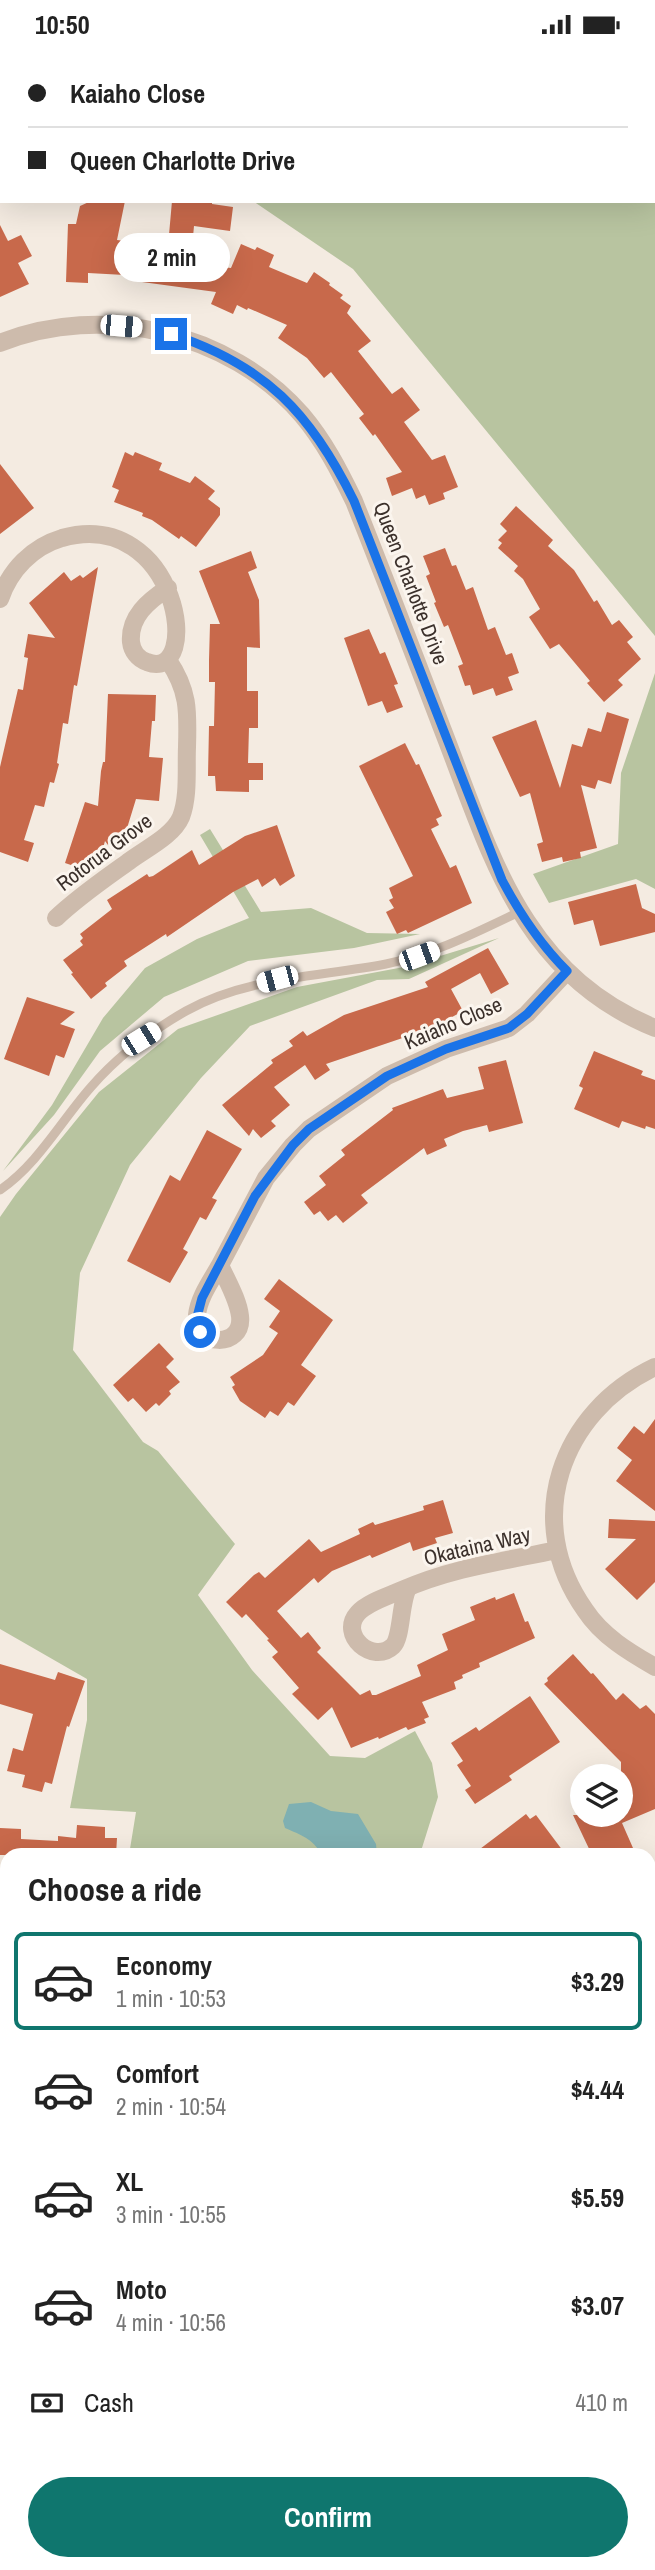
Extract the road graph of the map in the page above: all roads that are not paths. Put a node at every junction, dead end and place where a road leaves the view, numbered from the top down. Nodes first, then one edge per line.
1 (0, 343) edge
2 (167, 588) junction
3 (0, 599) edge
4 (169, 660) junction
5 (519, 912) junction
6 (56, 918) dead end
7 (567, 971) junction
8 (655, 1028) edge
9 (0, 1190) edge
10 (220, 1265) dead end
11 (655, 1367) edge
12 (557, 1550) junction
13 (408, 1588) dead end
14 (655, 1667) edge

1 - 5 street, Queen Charlotte Drive
2 - 3 street
2 - 4 street
2 - 4 street
4 - 6 street, Rotorua Grove
5 - 7 street, Queen Charlotte Drive
5 - 9 lane
7 - 8 street, Queen Charlotte Drive
7 - 10 street, Kaiaho Close
11 - 12 street
12 - 13 street, Okataina Way
12 - 14 street

